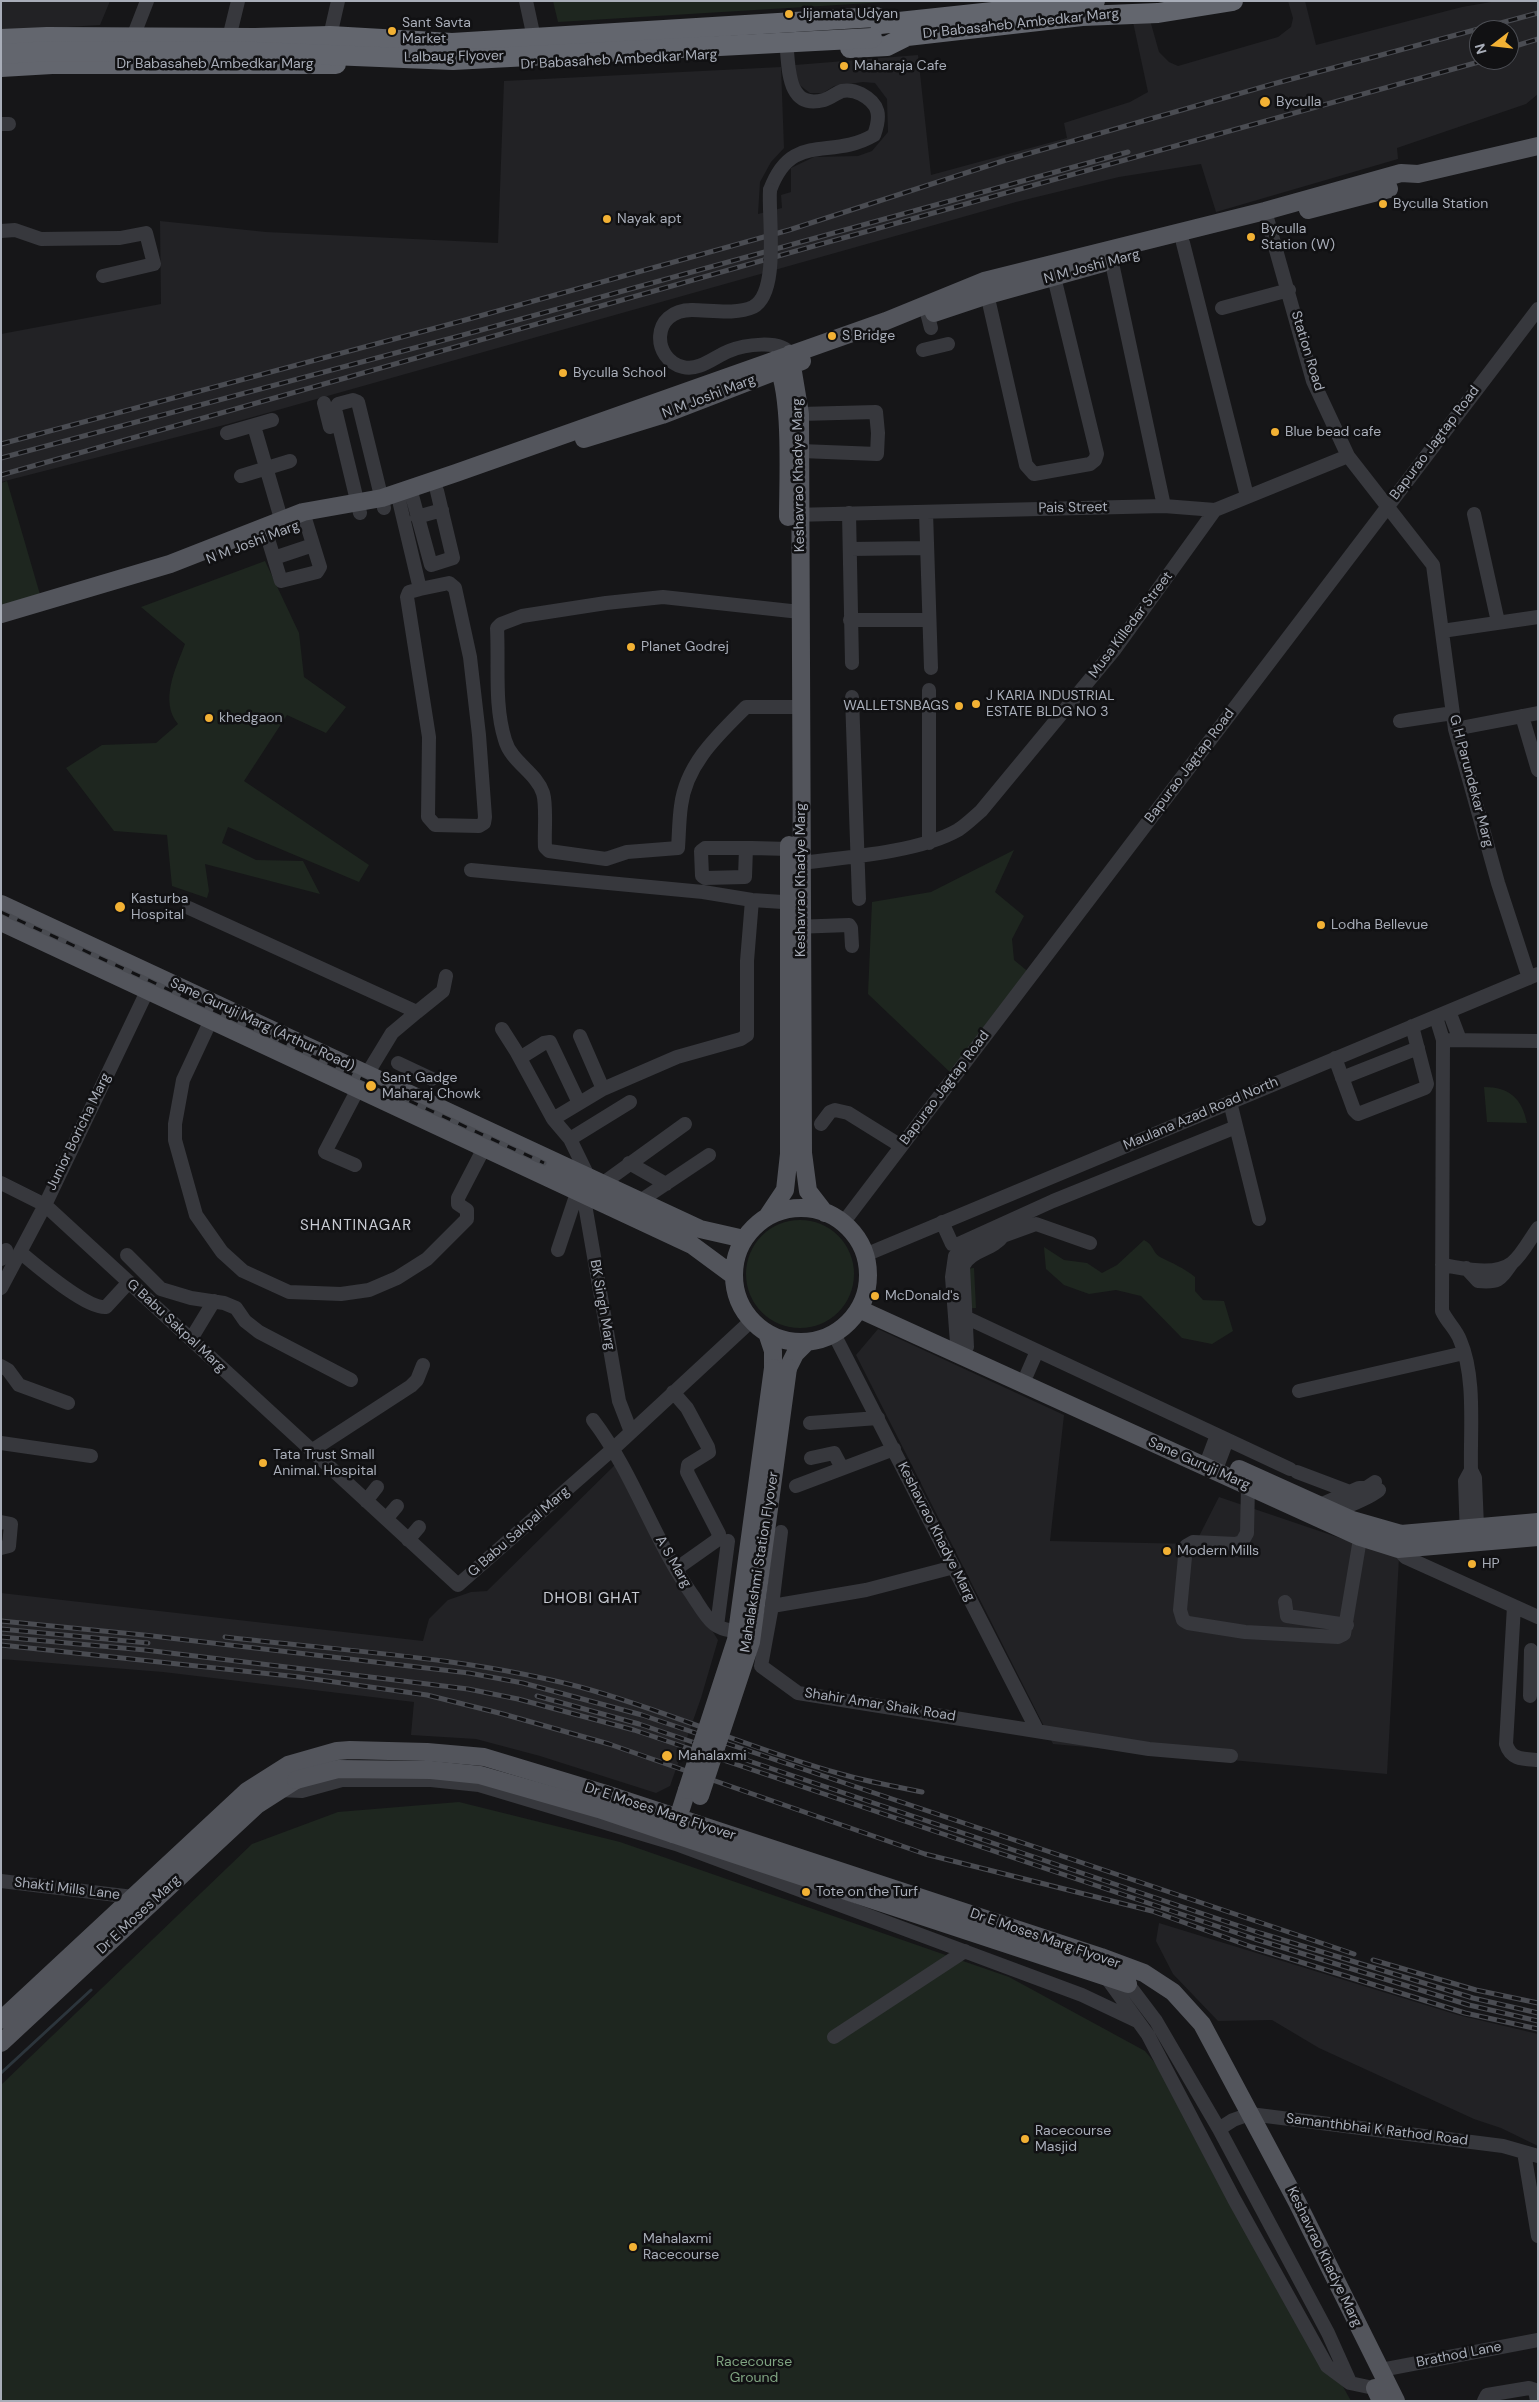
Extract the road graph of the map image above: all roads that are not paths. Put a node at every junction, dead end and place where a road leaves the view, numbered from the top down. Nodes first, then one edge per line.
1 (147, 1) edge
2 (238, 1) edge
3 (338, 1) edge
4 (526, 1) edge
5 (1095, 1) edge
6 (1233, 1) edge
7 (900, 29) junction
8 (870, 32) junction
9 (330, 36) junction
10 (132, 37) junction
11 (229, 38) junction
12 (535, 38) junction
13 (1, 39) edge
14 (1, 48) edge
15 (787, 52) junction
16 (1, 54) edge
17 (539, 63) junction
18 (334, 64) junction
19 (1, 67) edge
20 (1538, 146) edge
21 (1266, 216) junction
22 (1, 231) edge
23 (1183, 243) junction
24 (1110, 255) junction
25 (103, 276) dead end
26 (1031, 277) junction
27 (1054, 277) junction
28 (986, 288) junction
29 (1289, 290) junction
30 (1222, 308) dead end
31 (1538, 309) edge
32 (785, 362) junction
33 (324, 404) dead end
34 (800, 414) junction
35 (272, 420) dead end
36 (254, 426) junction
37 (227, 433) dead end
38 (801, 451) junction
39 (1348, 456) junction
40 (290, 461) dead end
41 (266, 468) junction
42 (241, 476) dead end
43 (441, 486) junction
44 (1247, 496) junction
45 (398, 498) junction
46 (1164, 506) junction
47 (1388, 506) junction
48 (356, 509) junction
49 (442, 510) junction
50 (1215, 510) junction
51 (926, 512) junction
52 (849, 513) junction
53 (1474, 514) dead end
54 (794, 515) junction
55 (305, 517) junction
56 (417, 517) junction
57 (283, 524) junction
58 (266, 531) junction
59 (313, 545) junction
60 (927, 548) junction
61 (850, 550) junction
62 (274, 558) junction
63 (420, 589) junction
64 (68, 598) junction
65 (794, 611) junction
66 (1, 614) edge
67 (1538, 617) edge
68 (850, 620) junction
69 (929, 620) junction
70 (1498, 622) junction
71 (1, 626) edge
72 (1442, 631) junction
73 (852, 663) dead end
74 (931, 668) dead end
75 (929, 690) dead end
76 (852, 697) dead end
77 (794, 706) junction
78 (1453, 713) junction
79 (1538, 713) edge
80 (1522, 716) junction
81 (1400, 721) dead end
82 (1455, 730) junction
83 (1538, 770) edge
84 (929, 843) junction
85 (746, 848) dead end
86 (856, 856) junction
87 (793, 859) junction
88 (471, 870) dead end
89 (859, 899) dead end
90 (752, 900) junction
91 (795, 903) junction
92 (189, 908) dead end
93 (5, 915) edge
94 (795, 927) junction
95 (852, 946) dead end
96 (446, 976) dead end
97 (1533, 976) edge
98 (151, 983) junction
99 (1449, 1011) junction
100 (417, 1012) junction
101 (1436, 1017) junction
102 (211, 1020) junction
103 (1412, 1026) junction
104 (502, 1029) dead end
105 (580, 1036) dead end
106 (1443, 1040) junction
107 (1460, 1040) junction
108 (1538, 1041) edge
109 (1418, 1048) junction
110 (520, 1058) junction
111 (1335, 1058) junction
112 (398, 1063) dead end
113 (1342, 1078) junction
114 (363, 1082) junction
115 (603, 1089) junction
116 (416, 1098) junction
117 (630, 1102) dead end
118 (1230, 1102) junction
119 (580, 1103) junction
120 (553, 1119) junction
121 (685, 1124) dead end
122 (821, 1124) dead end
123 (1236, 1127) junction
124 (570, 1139) junction
125 (901, 1146) junction
126 (484, 1148) junction
127 (1117, 1149) junction
128 (709, 1155) dead end
129 (629, 1163) junction
130 (355, 1165) dead end
131 (1125, 1172) junction
132 (1052, 1177) junction
133 (1, 1182) edge
134 (666, 1184) junction
135 (588, 1187) junction
136 (1060, 1198) junction
137 (628, 1202) junction
138 (44, 1205) junction
139 (825, 1213) junction
140 (767, 1217) junction
141 (1259, 1219) dead end
142 (942, 1222) junction
143 (666, 1223) junction
144 (843, 1223) junction
145 (1538, 1228) edge
146 (1003, 1236) junction
147 (744, 1239) junction
148 (1090, 1244) dead end
149 (558, 1250) dead end
150 (20, 1252) junction
151 (865, 1254) junction
152 (127, 1255) dead end
153 (1442, 1265) junction
154 (6, 1268) edge
155 (734, 1276) junction
156 (129, 1282) junction
157 (1, 1288) edge
158 (161, 1288) junction
159 (214, 1301) junction
160 (150, 1302) junction
161 (861, 1304) junction
162 (965, 1317) junction
163 (751, 1321) junction
164 (767, 1333) junction
165 (834, 1334) junction
166 (191, 1339) junction
167 (806, 1342) junction
168 (962, 1345) junction
169 (1036, 1351) junction
170 (1464, 1353) junction
171 (423, 1365) dead end
172 (1, 1366) edge
173 (780, 1368) junction
174 (351, 1380) dead end
175 (1030, 1380) junction
176 (1299, 1391) dead end
177 (673, 1392) junction
178 (68, 1403) dead end
179 (878, 1418) junction
180 (593, 1420) dead end
181 (810, 1423) dead end
182 (631, 1432) junction
183 (1222, 1438) junction
184 (1, 1443) edge
185 (614, 1448) junction
186 (894, 1449) junction
187 (311, 1450) junction
188 (91, 1456) dead end
189 (811, 1458) dead end
190 (1212, 1464) junction
191 (842, 1468) junction
192 (796, 1486) dead end
193 (1248, 1486) junction
194 (377, 1487) dead end
195 (1350, 1492) junction
196 (366, 1501) junction
197 (397, 1506) dead end
198 (1327, 1509) junction
199 (386, 1519) junction
200 (1, 1522) edge
201 (1538, 1522) edge
202 (419, 1527) dead end
203 (1362, 1530) junction
204 (781, 1532) dead end
205 (1470, 1533) junction
206 (1538, 1537) edge
207 (408, 1540) junction
208 (728, 1541) dead end
209 (1400, 1542) junction
210 (1, 1548) edge
211 (954, 1567) junction
212 (676, 1569) junction
213 (1285, 1602) dead end
214 (772, 1606) junction
215 (1514, 1606) junction
216 (1538, 1617) edge
217 (1347, 1625) junction
218 (717, 1626) junction
219 (765, 1636) junction
220 (1531, 1650) dead end
221 (1509, 1696) junction
222 (1534, 1696) edge
223 (1037, 1730) junction
224 (1230, 1756) dead end
225 (1538, 1760) edge
226 (279, 1790) junction
227 (682, 1828) junction
228 (1, 1881) edge
229 (133, 1897) junction
230 (965, 1951) junction
231 (1104, 1967) junction
232 (1128, 1984) joint
233 (1, 2020) edge
234 (1137, 2021) junction
235 (834, 2037) dead end
236 (1, 2043) edge
237 (1250, 2114) junction
238 (1219, 2129) junction
239 (1524, 2152) junction
240 (1538, 2156) edge
241 (1538, 2236) edge
242 (1538, 2340) edge
243 (1381, 2370) junction
244 (1350, 2383) junction
245 (1386, 2396) edge
246 (1484, 2401) edge
247 (1537, 2401) edge

1 - 10 street
2 - 11 street
3 - 9 street
4 - 12 street
5 - 7 highway
6 - 7 highway, Dr Babasaheb Ambedkar Marg
7 - 8 highway, Lalbaug Flyover
7 - 12 highway
7 - 15 highway, Dr Babasaheb Ambedkar Marg
8 - 14 highway, Lalbaug Flyover
8 - 16 highway, Lalbaug Flyover, bridge
9 - 11 highway
9 - 12 highway
9 - 18 street
10 - 11 highway
10 - 13 highway
12 - 17 street
15 - 17 highway, Dr Babasaheb Ambedkar Marg
15 - 32 street, bridge
17 - 18 highway, Dr Babasaheb Ambedkar Marg
18 - 19 highway, Dr Babasaheb Ambedkar Marg
20 - 21 main road, N M Joshi Marg
21 - 23 main road, N M Joshi Marg
21 - 24 main road, N M Joshi Marg
21 - 29 street, Station Road
22 - 25 street
23 - 24 main road, N M Joshi Marg
23 - 44 street
24 - 26 main road, N M Joshi Marg
24 - 27 main road, N M Joshi Marg
24 - 46 street
26 - 27 main road, N M Joshi Marg
26 - 28 main road, N M Joshi Marg
27 - 28 street
28 - 32 main road, N M Joshi Marg
29 - 30 street
29 - 39 street, Station Road
31 - 47 street, Bapurao Jagtap Road
32 - 34 main road, Keshavrao Khadye Marg
32 - 43 main road, N M Joshi Marg
32 - 54 main road, Keshavrao Khadye Marg
33 - 48 street
34 - 38 main road, Keshavrao Khadye Marg
34 - 38 street
35 - 36 street
36 - 37 street
36 - 41 street
38 - 54 main road, Keshavrao Khadye Marg
39 - 44 street, Pais Street
39 - 47 street, Station Road
40 - 41 street
41 - 42 street
41 - 57 street
43 - 45 main road, N M Joshi Marg
43 - 49 street
44 - 50 street, Pais Street
45 - 48 main road, N M Joshi Marg
45 - 48 street
45 - 56 street
45 - 63 street
46 - 50 street, Pais Street
46 - 51 street, Pais Street
47 - 72 street, G H Parundekar Marg
47 - 125 street, Bapurao Jagtap Road
48 - 55 main road, N M Joshi Marg
49 - 56 street
49 - 56 street
50 - 84 street, Musa Killedar Street
51 - 52 street, Pais Street
51 - 60 street
52 - 54 street, Pais Street
52 - 61 street
53 - 70 street
54 - 65 main road, Keshavrao Khadye Marg
55 - 57 main road, N M Joshi Marg
55 - 59 street
57 - 58 main road, N M Joshi Marg
58 - 62 street
58 - 64 main road, N M Joshi Marg
59 - 62 street
59 - 62 street
60 - 61 street
60 - 69 street
61 - 68 street
63 - 63 street
64 - 66 main road, N M Joshi Marg
64 - 71 main road, N M Joshi Marg
65 - 77 main road, Keshavrao Khadye Marg
65 - 77 street
67 - 70 street
68 - 69 street
68 - 73 street
69 - 74 street
70 - 72 street
72 - 78 street, G H Parundekar Marg
75 - 84 street
76 - 86 street
77 - 87 main road, Keshavrao Khadye Marg
78 - 81 street
78 - 82 street, G H Parundekar Marg
79 - 80 street
80 - 82 street
80 - 83 street
82 - 97 street, G H Parundekar Marg
84 - 86 street, Musa Killedar Street
85 - 87 street, Musa Killedar Street
86 - 87 street, Musa Killedar Street
86 - 89 street
87 - 91 main road, Keshavrao Khadye Marg
88 - 90 street
90 - 91 street
90 - 115 street
91 - 94 main road, Keshavrao Khadye Marg
92 - 100 street
93 - 98 main road, Sane Guruji Marg (Arthur Road)
94 - 95 street
94 - 139 main road, Keshavrao Khadye Marg
94 - 140 main road, Keshavrao Khadye Marg
96 - 100 street
97 - 99 street, Maulana Azad Road North
98 - 102 main road, Sane Guruji Marg (Arthur Road)
98 - 114 main road, Sane Guruji Marg (Arthur Road)
98 - 138 street, Junior Boricha Marg
99 - 101 street, Maulana Azad Road North
99 - 107 street
100 - 114 street
101 - 103 street, Maulana Azad Road North
101 - 106 street
102 - 114 main road, Sane Guruji Marg (Arthur Road)
102 - 126 street
103 - 109 street
103 - 111 street, Maulana Azad Road North
104 - 110 street, BK Singh Marg
105 - 115 street
106 - 107 street
106 - 153 street
107 - 108 street
109 - 113 street
109 - 113 street
110 - 119 street
110 - 120 street, BK Singh Marg
111 - 113 street
111 - 118 street, Maulana Azad Road North
112 - 116 street
114 - 116 main road, Sane Guruji Marg (Arthur Road)
114 - 126 main road, Sane Guruji Marg (Arthur Road)
114 - 130 street
115 - 119 street
116 - 135 main road, Sane Guruji Marg (Arthur Road)
117 - 124 street
118 - 123 street
118 - 127 street, Maulana Azad Road North
119 - 120 street
120 - 124 street, BK Singh Marg
121 - 129 street
122 - 125 street
123 - 131 street
123 - 141 street
124 - 135 street, BK Singh Marg
125 - 144 street, Bapurao Jagtap Road
126 - 135 main road, Sane Guruji Marg (Arthur Road)
127 - 131 street
127 - 132 street, Maulana Azad Road North
128 - 134 street
129 - 134 street
129 - 135 street
131 - 136 street
132 - 136 street
132 - 142 street, Maulana Azad Road North
133 - 138 street, G Babu Sakpal Marg
134 - 137 street
135 - 137 main road, Sane Guruji Marg (Arthur Road)
135 - 149 street
135 - 182 street, BK Singh Marg
136 - 142 street
137 - 143 main road, Sane Guruji Marg (Arthur Road)
138 - 150 street, Junior Boricha Marg
138 - 156 street, G Babu Sakpal Marg
139 - 140 main road
139 - 144 main road
140 - 147 main road
142 - 151 street, Maulana Azad Road North
143 - 147 main road, Sane Guruji Marg (Arthur Road)
143 - 155 main road, Sane Guruji Marg (Arthur Road)
144 - 151 main road
145 - 153 street
146 - 148 street
146 - 162 street
146 - 168 street
147 - 155 main road
150 - 154 street, Junior Boricha Marg
150 - 156 street
151 - 161 main road
152 - 158 street
153 - 170 street
154 - 157 street, Junior Boricha Marg
155 - 163 main road
156 - 160 street, G Babu Sakpal Marg
158 - 159 street
158 - 160 street
159 - 166 street
159 - 174 street
160 - 166 street, G Babu Sakpal Marg
161 - 165 main road
161 - 168 main road, Sane Guruji Marg
161 - 175 main road, Sane Guruji Marg
162 - 168 street
162 - 169 street
163 - 164 main road
163 - 177 street, G Babu Sakpal Marg
164 - 167 main road
164 - 173 main road, Mahalakshmi Station Flyover
165 - 167 main road
165 - 179 street, Keshavrao Khadye Marg
166 - 187 street, G Babu Sakpal Marg
167 - 173 main road, Mahalakshmi Station Flyover
168 - 175 main road, Sane Guruji Marg
169 - 175 street
169 - 183 street
170 - 176 street
170 - 205 street
171 - 187 street
172 - 178 street
173 - 227 main road, Mahalakshmi Station Flyover, bridge
175 - 190 main road, Sane Guruji Marg
177 - 182 street, G Babu Sakpal Marg
177 - 212 street
179 - 181 street
179 - 186 street, Keshavrao Khadye Marg
180 - 185 street, A S Marg
182 - 185 street, G Babu Sakpal Marg
183 - 190 street
183 - 195 street
184 - 188 street
185 - 207 street, G Babu Sakpal Marg
185 - 212 street, A S Marg
186 - 191 street
186 - 211 street, Keshavrao Khadye Marg
187 - 196 street, G Babu Sakpal Marg
189 - 191 street
190 - 193 main road, Sane Guruji Marg
190 - 198 main road, Sane Guruji Marg
191 - 192 street
193 - 203 main road, Sane Guruji Marg
193 - 217 street
194 - 196 street
195 - 198 street
195 - 198 street
196 - 199 street, G Babu Sakpal Marg
197 - 199 street
198 - 203 main road, Sane Guruji Marg
199 - 207 street, G Babu Sakpal Marg
200 - 210 street
201 - 205 main road
202 - 207 street
203 - 209 main road, Sane Guruji Marg
203 - 217 street
204 - 214 street
205 - 206 main road
205 - 209 main road
208 - 218 street
209 - 215 street, Sane Guruji Marg
211 - 214 street
211 - 223 street, Keshavrao Khadye Marg
212 - 218 street, A S Marg
213 - 217 street
214 - 219 street
215 - 216 street, Sane Guruji Marg
215 - 221 street
218 - 219 street
219 - 223 street, Shahir Amar Shaik Road
220 - 222 street
221 - 222 street
221 - 225 street
223 - 224 street
226 - 227 main road, Dr E Moses Marg Flyover, bridge
226 - 230 street
226 - 236 main road, Dr E Moses Marg
227 - 229 main road, Dr E Moses Marg Flyover
227 - 231 main road, Dr E Moses Marg Flyover
228 - 229 street, Shakti Mills Lane
229 - 233 main road, Dr E Moses Marg
230 - 234 street
230 - 235 street
231 - 232 main road, Dr E Moses Marg Flyover
231 - 234 street
231 - 237 main road, Dr E Moses Marg Flyover
232 - 238 street
234 - 244 street
237 - 238 street
237 - 239 street, Samanthbhai K Rathod Road
237 - 243 main road, Keshavrao Khadye Marg
238 - 244 street
239 - 240 street, Samanthbhai K Rathod Road
239 - 241 street
242 - 243 street, Brathod Lane
243 - 245 main road, Keshavrao Khadye Marg
244 - 245 street
246 - 247 street

